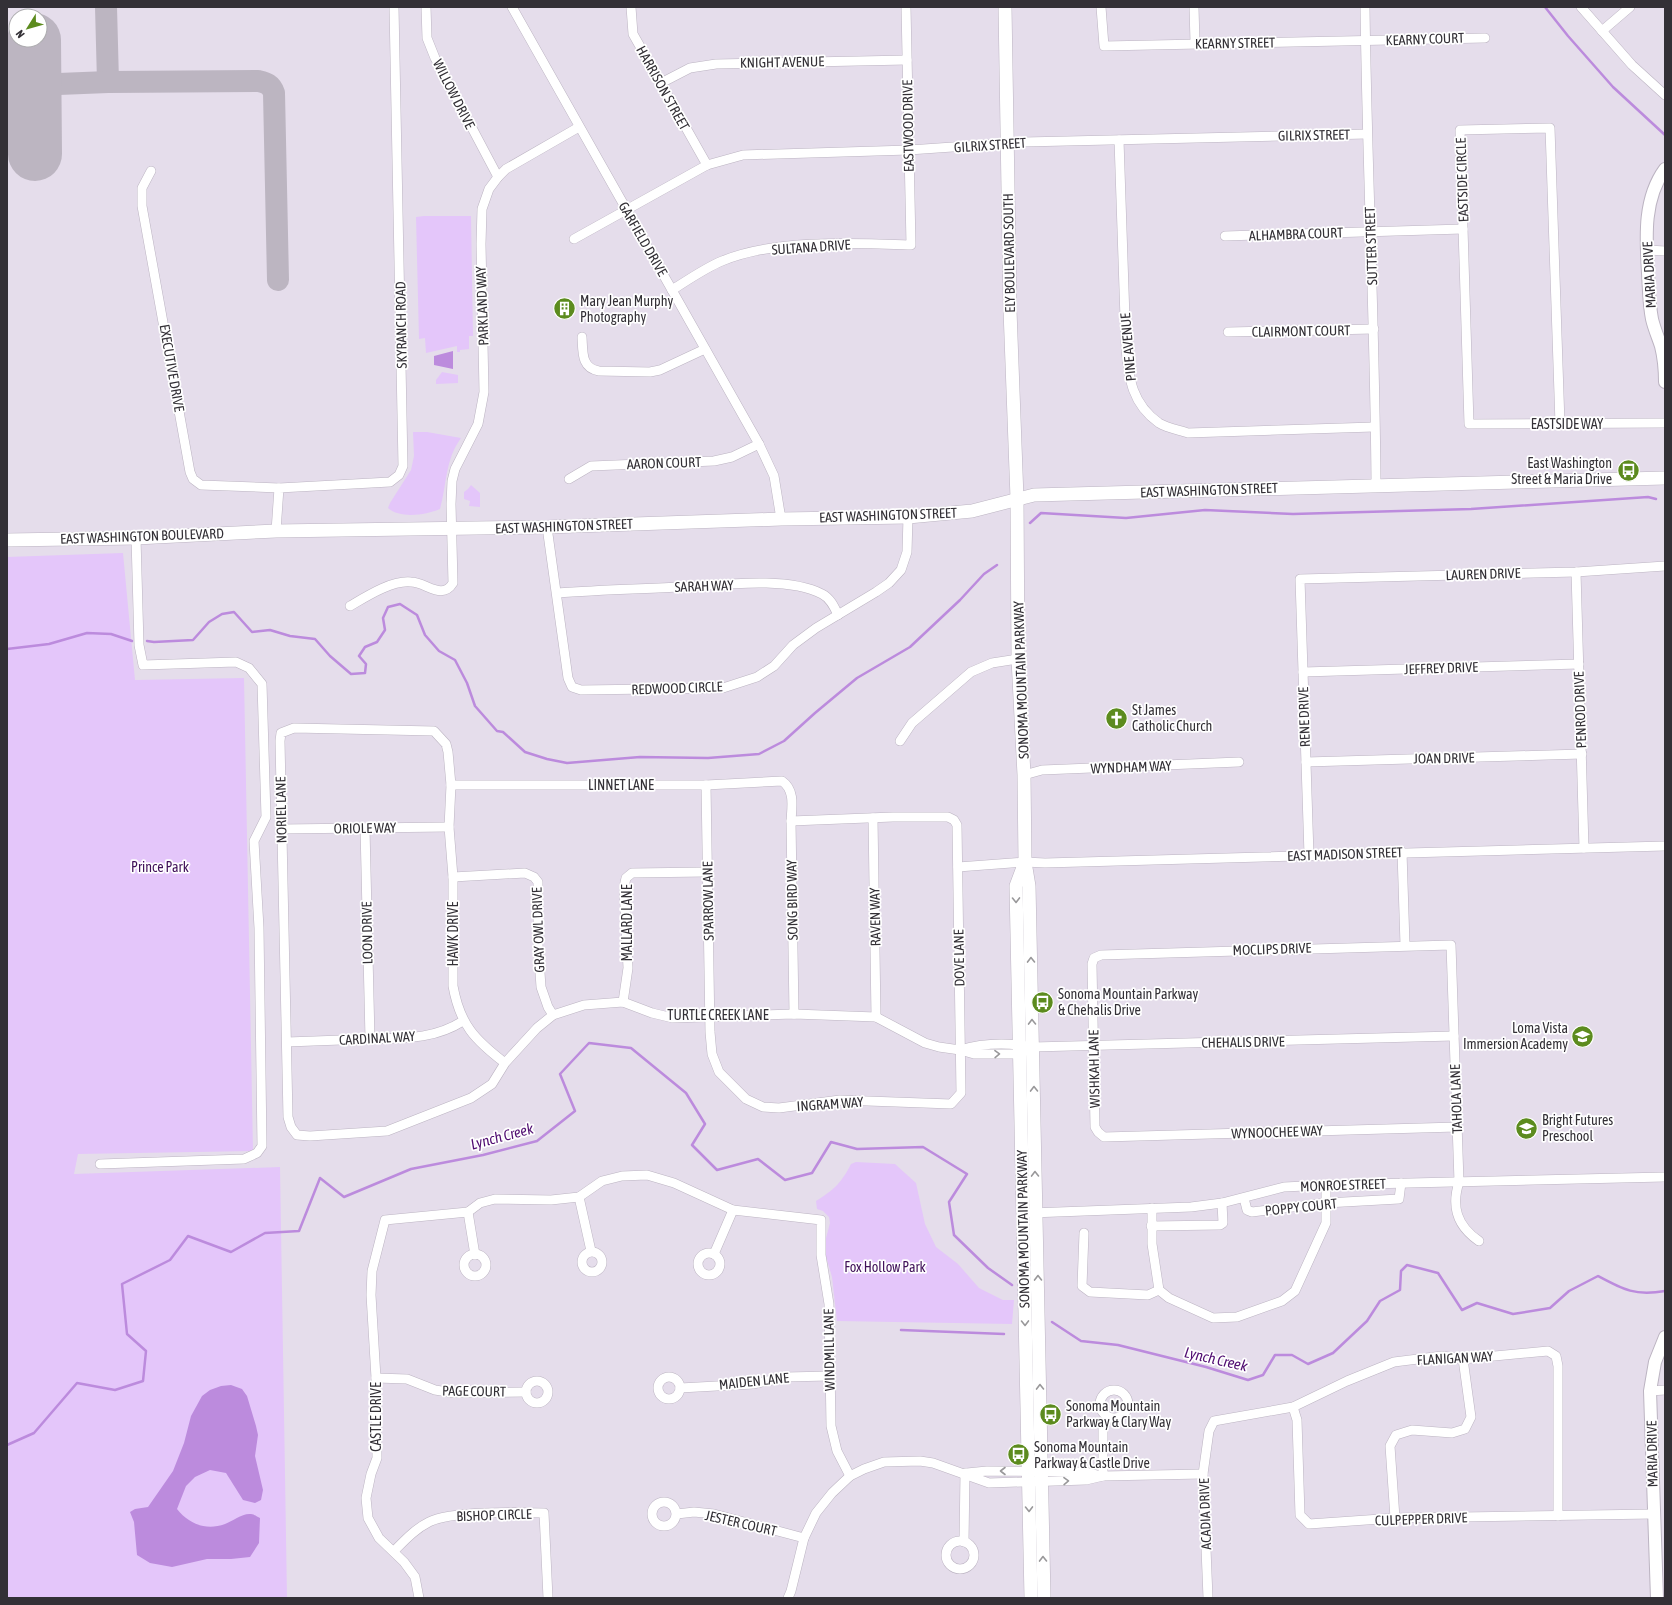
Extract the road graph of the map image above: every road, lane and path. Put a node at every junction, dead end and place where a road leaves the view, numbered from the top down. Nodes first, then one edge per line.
1 (394, 7) edge
2 (426, 7) edge
3 (512, 7) edge
4 (631, 7) edge
5 (906, 7) edge
6 (1005, 7) edge
7 (1101, 7) edge
8 (1194, 7) edge
9 (1365, 7) edge
10 (1581, 7) edge
11 (1630, 7) edge
12 (1602, 31) junction
13 (1485, 38) dead end
14 (1365, 41) junction
15 (1195, 43) junction
16 (907, 60) junction
17 (661, 83) junction
18 (1665, 95) edge
19 (579, 127) junction
20 (1367, 134) junction
21 (1119, 140) junction
22 (1008, 144) junction
23 (909, 150) junction
24 (706, 165) junction
25 (1665, 170) edge
26 (152, 171) dead end
27 (498, 177) junction
28 (626, 210) junction
29 (1463, 229) junction
30 (1371, 232) junction
31 (1225, 236) dead end
32 (574, 239) dead end
33 (911, 245) joint
34 (1648, 250) junction
35 (1665, 251) edge
36 (672, 290) junction
37 (1374, 330) junction
38 (1228, 332) dead end
39 (582, 338) dead end
40 (705, 349) junction
41 (1665, 382) edge
42 (1665, 423) edge
43 (1469, 424) joint
44 (1560, 424) junction
45 (1374, 427) junction
46 (759, 444) junction
47 (1665, 478) edge
48 (569, 479) dead end
49 (1376, 485) junction
50 (279, 488) junction
51 (1017, 498) junction
52 (908, 517) junction
53 (781, 519) junction
54 (547, 528) junction
55 (452, 529) junction
56 (276, 531) junction
57 (136, 538) junction
58 (7, 540) edge
59 (1665, 566) edge
60 (1576, 572) junction
61 (1300, 579) joint
62 (557, 593) junction
63 (350, 606) dead end
64 (838, 615) junction
65 (1018, 659) junction
66 (1579, 664) junction
67 (1303, 672) junction
68 (434, 731) joint
69 (900, 741) dead end
70 (1582, 754) junction
71 (1239, 762) dead end
72 (1306, 762) junction
73 (1024, 775) junction
74 (451, 785) junction
75 (706, 785) junction
76 (789, 786) joint
77 (873, 818) junction
78 (791, 821) junction
79 (449, 827) junction
80 (281, 828) junction
81 (365, 828) junction
82 (1665, 846) edge
83 (1584, 848) junction
84 (1402, 852) junction
85 (1309, 855) junction
86 (1025, 862) junction
87 (958, 867) junction
88 (707, 872) junction
89 (453, 877) junction
90 (1405, 945) junction
91 (1451, 945) joint
92 (1094, 958) joint
93 (623, 1002) junction
94 (794, 1014) junction
95 (553, 1015) junction
96 (876, 1016) junction
97 (710, 1018) junction
98 (464, 1021) junction
99 (1454, 1036) junction
100 (370, 1039) junction
101 (287, 1042) junction
102 (1094, 1046) junction
103 (1033, 1047) junction
104 (1019, 1049) junction
105 (960, 1050) junction
106 (505, 1063) junction
107 (1457, 1127) junction
108 (1098, 1132) joint
109 (100, 1164) dead end
110 (1665, 1177) edge
111 (1459, 1182) junction
112 (1401, 1183) junction
113 (1326, 1185) junction
114 (579, 1197) junction
115 (1244, 1198) junction
116 (1222, 1203) junction
117 (1326, 1203) junction
118 (1152, 1208) junction
119 (733, 1210) junction
120 (468, 1212) junction
121 (1036, 1213) junction
122 (1023, 1214) junction
123 (1151, 1226) junction
124 (1084, 1233) dead end
125 (1479, 1241) dead end
126 (591, 1251) dead end
127 (714, 1254) dead end
128 (475, 1255) dead end
129 (1159, 1290) junction
130 (1665, 1337) edge
131 (1463, 1359) junction
132 (829, 1376) junction
133 (376, 1378) junction
134 (680, 1388) dead end
135 (1665, 1390) edge
136 (1650, 1391) junction
137 (526, 1392) dead end
138 (1293, 1407) junction
139 (1108, 1417) dead end
140 (1209, 1431) joint
141 (965, 1473) junction
142 (1203, 1474) junction
143 (850, 1476) junction
144 (1041, 1476) junction
145 (1103, 1476) junction
146 (1028, 1477) junction
147 (677, 1514) dead end
148 (1654, 1514) junction
149 (1558, 1516) junction
150 (1395, 1518) junction
151 (804, 1538) junction
152 (964, 1542) dead end
153 (394, 1551) junction
154 (419, 1598) edge
155 (548, 1598) edge
156 (788, 1598) edge
157 (1031, 1598) edge
158 (1044, 1598) edge
159 (1208, 1598) edge
160 (1657, 1598) edge

1 - 50 street, SKYRANCH ROAD
2 - 27 street, WILLOW DRIVE
3 - 19 street, GARFIELD DRIVE
4 - 17 street, HARRISON STREET
5 - 16 street, EASTWOOD DRIVE
6 - 22 main road, ELY BOULEVARD SOUTH
7 - 15 street, KEARNY STREET
8 - 15 street
9 - 14 street, SUTTER STREET
10 - 12 street
11 - 12 street
12 - 18 street
13 - 14 street, KEARNY COURT
14 - 15 street, KEARNY STREET
14 - 20 street, SUTTER STREET
16 - 17 street, KNIGHT AVENUE
16 - 23 street, EASTWOOD DRIVE
17 - 24 street, HARRISON STREET
19 - 27 street, PARKLAND WAY
19 - 28 street, GARFIELD DRIVE
20 - 21 street, GILRIX STREET
20 - 30 street, SUTTER STREET
21 - 22 street, GILRIX STREET
21 - 45 street, PINE AVENUE
22 - 23 street, GILRIX STREET
22 - 51 main road, ELY BOULEVARD SOUTH
23 - 24 street, GILRIX STREET
23 - 33 street, EASTWOOD DRIVE
24 - 28 street, GILRIX STREET
25 - 34 street, MARIA DRIVE
26 - 50 street, EXECUTIVE DRIVE
27 - 55 street, PARKLAND WAY
28 - 32 street, GILRIX STREET
28 - 36 street, GARFIELD DRIVE
29 - 30 street, ALHAMBRA COURT
29 - 43 street, EASTSIDE CIRCLE
29 - 44 street, EASTSIDE CIRCLE
30 - 31 street, ALHAMBRA COURT
30 - 37 street, SUTTER STREET
33 - 36 street, SULTANA DRIVE
34 - 35 street
34 - 41 street, MARIA DRIVE
36 - 40 street, GARFIELD DRIVE
37 - 38 street, CLAIRMONT COURT
37 - 45 street, SUTTER STREET
39 - 40 street
40 - 46 street, GARFIELD DRIVE
42 - 44 street, EASTSIDE WAY
43 - 44 street, EASTSIDE WAY
45 - 49 street, SUTTER STREET
46 - 48 street, AARON COURT
46 - 53 street, GARFIELD DRIVE
47 - 49 main road, EAST WASHINGTON STREET
49 - 51 main road, EAST WASHINGTON STREET
50 - 56 street
51 - 52 main road, EAST WASHINGTON STREET
51 - 65 main road, SONOMA MOUNTAIN PARKWAY
52 - 53 main road, EAST WASHINGTON STREET
52 - 64 street, REDWOOD CIRCLE
53 - 54 main road, EAST WASHINGTON STREET
54 - 55 main road, EAST WASHINGTON STREET
54 - 62 street, REDWOOD CIRCLE
55 - 56 main road, EAST WASHINGTON STREET
55 - 63 street, PARKLAND WAY
56 - 57 main road, EAST WASHINGTON BOULEVARD
57 - 58 main road, EAST WASHINGTON BOULEVARD
57 - 109 street
59 - 60 street, LAUREN DRIVE
60 - 61 street, LAUREN DRIVE
60 - 66 street, PENROD DRIVE
61 - 67 street, RENE DRIVE
62 - 64 street, SARAH WAY
62 - 64 street, REDWOOD CIRCLE
65 - 69 street
65 - 73 main road, SONOMA MOUNTAIN PARKWAY
66 - 67 street, JEFFREY DRIVE
66 - 70 street, PENROD DRIVE
67 - 72 street, RENE DRIVE
68 - 74 street, HAWK DRIVE
68 - 80 street, NORIEL LANE
70 - 72 street, JOAN DRIVE
70 - 83 street, PENROD DRIVE
71 - 73 street, WYNDHAM WAY
72 - 85 street, RENE DRIVE
73 - 86 main road, SONOMA MOUNTAIN PARKWAY
74 - 75 street, LINNET LANE
74 - 79 street, HAWK DRIVE
75 - 76 street, LINNET LANE
75 - 88 street, SPARROW LANE
76 - 78 street, SONG BIRD WAY
77 - 78 street
77 - 87 street
77 - 96 street, RAVEN WAY
78 - 94 street, SONG BIRD WAY
79 - 81 street, ORIOLE WAY
79 - 89 street, HAWK DRIVE
80 - 81 street, ORIOLE WAY
80 - 101 street, NORIEL LANE
81 - 100 street, LOON DRIVE
82 - 83 street, EAST MADISON STREET
83 - 84 street, EAST MADISON STREET
84 - 85 street, EAST MADISON STREET
84 - 90 street
85 - 86 street, EAST MADISON STREET
86 - 87 street
103 -> 86 main road, SONOMA MOUNTAIN PARKWAY
86 -> 104 main road, SONOMA MOUNTAIN PARKWAY
87 - 105 street, DOVE LANE
88 - 93 street, MALLARD LANE
88 - 97 street, SPARROW LANE
89 - 95 street, GRAY OWL DRIVE
89 - 98 street, HAWK DRIVE
90 - 91 street, MOCLIPS DRIVE
90 - 92 street, MOCLIPS DRIVE
91 - 99 street, TAHOLA LANE
92 - 102 street, WISHKAH LANE
93 - 95 street, TURTLE CREEK LANE
93 - 97 street, TURTLE CREEK LANE
94 - 96 street, TURTLE CREEK LANE
94 - 97 street, TURTLE CREEK LANE
95 - 106 street, TURTLE CREEK LANE
96 - 105 street, TURTLE CREEK LANE
97 - 105 street, INGRAM WAY
98 - 100 street, CARDINAL WAY
98 - 106 street, HAWK DRIVE
99 - 102 street, CHEHALIS DRIVE
99 - 107 street, TAHOLA LANE
100 - 101 street, CARDINAL WAY
101 - 106 street, TURTLE CREEK LANE
102 - 103 street, CHEHALIS DRIVE
102 - 108 street, WISHKAH LANE
103 - 104 street, TURTLE CREEK LANE
121 -> 103 main road, SONOMA MOUNTAIN PARKWAY
104 - 105 street, TURTLE CREEK LANE
104 - 122 main road, SONOMA MOUNTAIN PARKWAY
107 - 108 street, WYNOOCHEE WAY
107 - 111 street, TAHOLA LANE
110 - 111 street, MONROE STREET
111 - 112 street, MONROE STREET
111 - 125 street, TAHOLA LANE
112 - 113 street, MONROE STREET
112 - 117 street, POPPY COURT
113 - 115 street, MONROE STREET
113 - 117 street
114 - 119 street
114 - 120 street
114 - 126 street
115 - 116 street, MONROE STREET
115 - 117 street, POPPY COURT
116 - 118 street, MONROE STREET
116 - 123 street
117 - 129 street
118 - 121 street, MONROE STREET
118 - 123 street
119 - 127 street
119 - 132 street, WINDMILL LANE
120 - 128 street
120 - 133 street, CASTLE DRIVE
121 - 122 street, MONROE STREET
144 -> 121 main road, SONOMA MOUNTAIN PARKWAY
122 -> 146 main road, SONOMA MOUNTAIN PARKWAY
123 - 129 street
124 - 129 street
130 - 136 street, MARIA DRIVE
131 - 138 street, FLANIGAN WAY
131 - 149 street, FLANIGAN WAY
131 - 150 street
132 - 134 street, MAIDEN LANE
132 - 143 street, WINDMILL LANE
133 - 137 street, PAGE COURT
133 - 153 street, CASTLE DRIVE
135 - 136 street
136 - 148 street, MARIA DRIVE
138 - 140 street, FLANIGAN WAY
138 - 150 street, CULPEPPER DRIVE
139 - 145 street
140 - 142 street, ACADIA DRIVE
141 - 143 street
141 - 146 street
141 - 152 street
142 - 145 street
142 - 159 street, ACADIA DRIVE
143 - 151 street
144 - 145 street
144 - 146 street
158 -> 144 main road, SONOMA MOUNTAIN PARKWAY
146 -> 157 main road, SONOMA MOUNTAIN PARKWAY
147 - 151 street, JESTER COURT
148 - 149 street, CULPEPPER DRIVE
148 - 160 street, MARIA DRIVE
149 - 150 street, CULPEPPER DRIVE
151 - 156 street
153 - 154 street, CASTLE DRIVE
153 - 155 street, BISHOP CIRCLE

